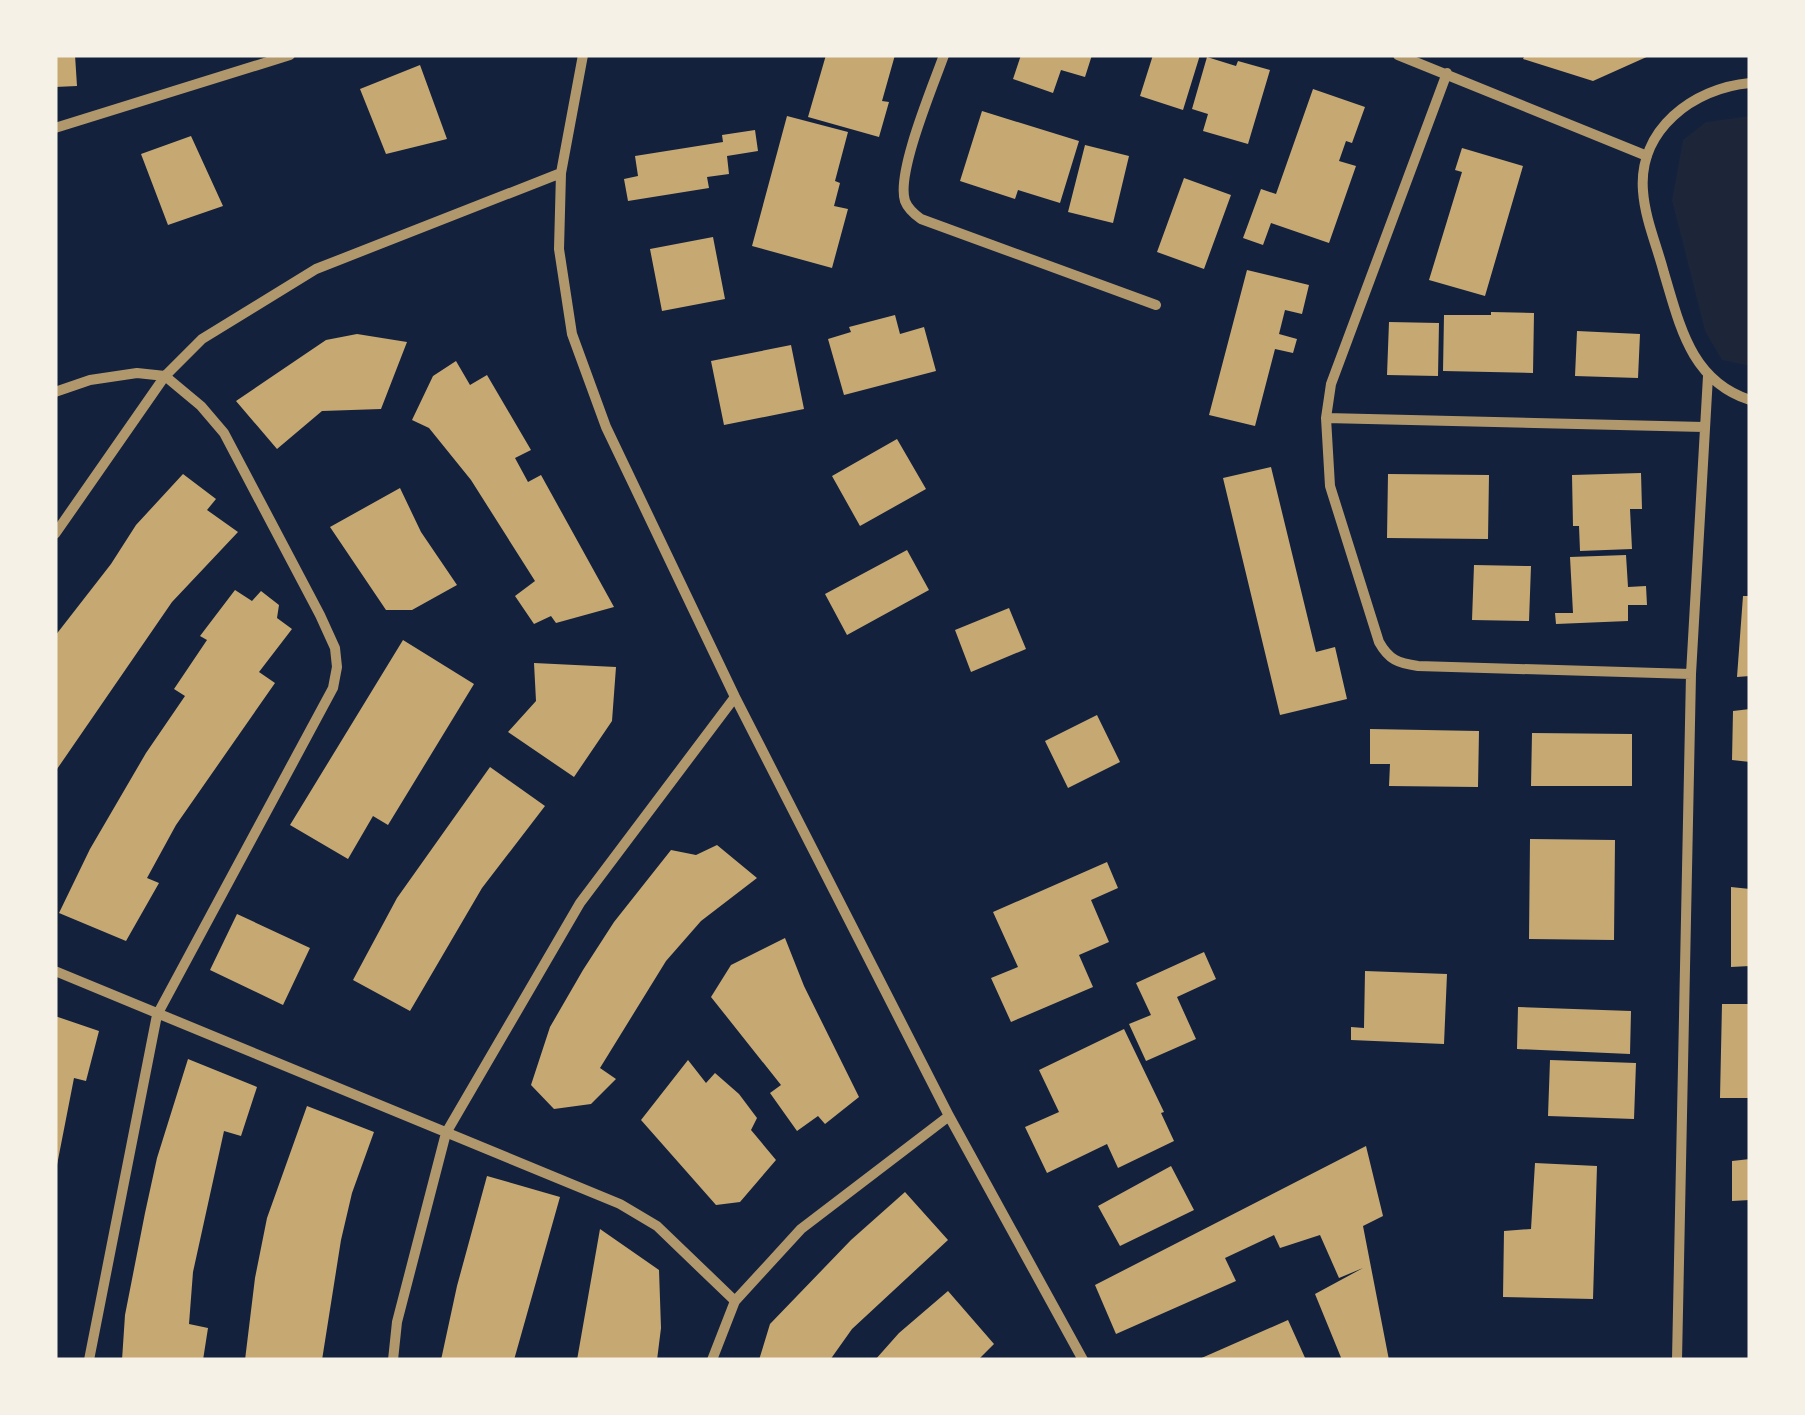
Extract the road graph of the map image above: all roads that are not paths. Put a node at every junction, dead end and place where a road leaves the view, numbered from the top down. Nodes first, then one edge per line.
1 (290, 55) edge
2 (583, 55) edge
3 (944, 55) edge
4 (1398, 55) edge
5 (1446, 74) junction
6 (1750, 83) edge
7 (55, 128) edge
8 (1647, 156) junction
9 (561, 173) junction
10 (1156, 305) dead end
11 (165, 376) junction
12 (1708, 376) junction
13 (55, 392) edge
14 (1750, 400) edge
15 (1326, 418) junction
16 (1704, 427) junction
17 (55, 534) edge
18 (1692, 674) junction
19 (734, 697) junction
20 (55, 971) edge
21 (157, 1015) junction
22 (950, 1116) junction
23 (446, 1133) junction
24 (734, 1302) junction
25 (89, 1360) edge
26 (393, 1360) edge
27 (712, 1360) edge
28 (1083, 1360) edge
29 (1676, 1360) edge

1 - 7 street
2 - 9 street
3 - 10 street
4 - 5 street
5 - 8 street
5 - 15 street
6 - 8 street
8 - 12 street
9 - 11 street
9 - 19 street
11 - 13 street
11 - 17 street
11 - 21 street
12 - 14 street
12 - 16 street
15 - 16 street
15 - 18 street
16 - 18 street
18 - 29 street
19 - 22 street
19 - 23 street
20 - 21 street
21 - 23 street
21 - 25 street
22 - 24 street
22 - 28 street
23 - 24 street
23 - 26 street
24 - 27 street

